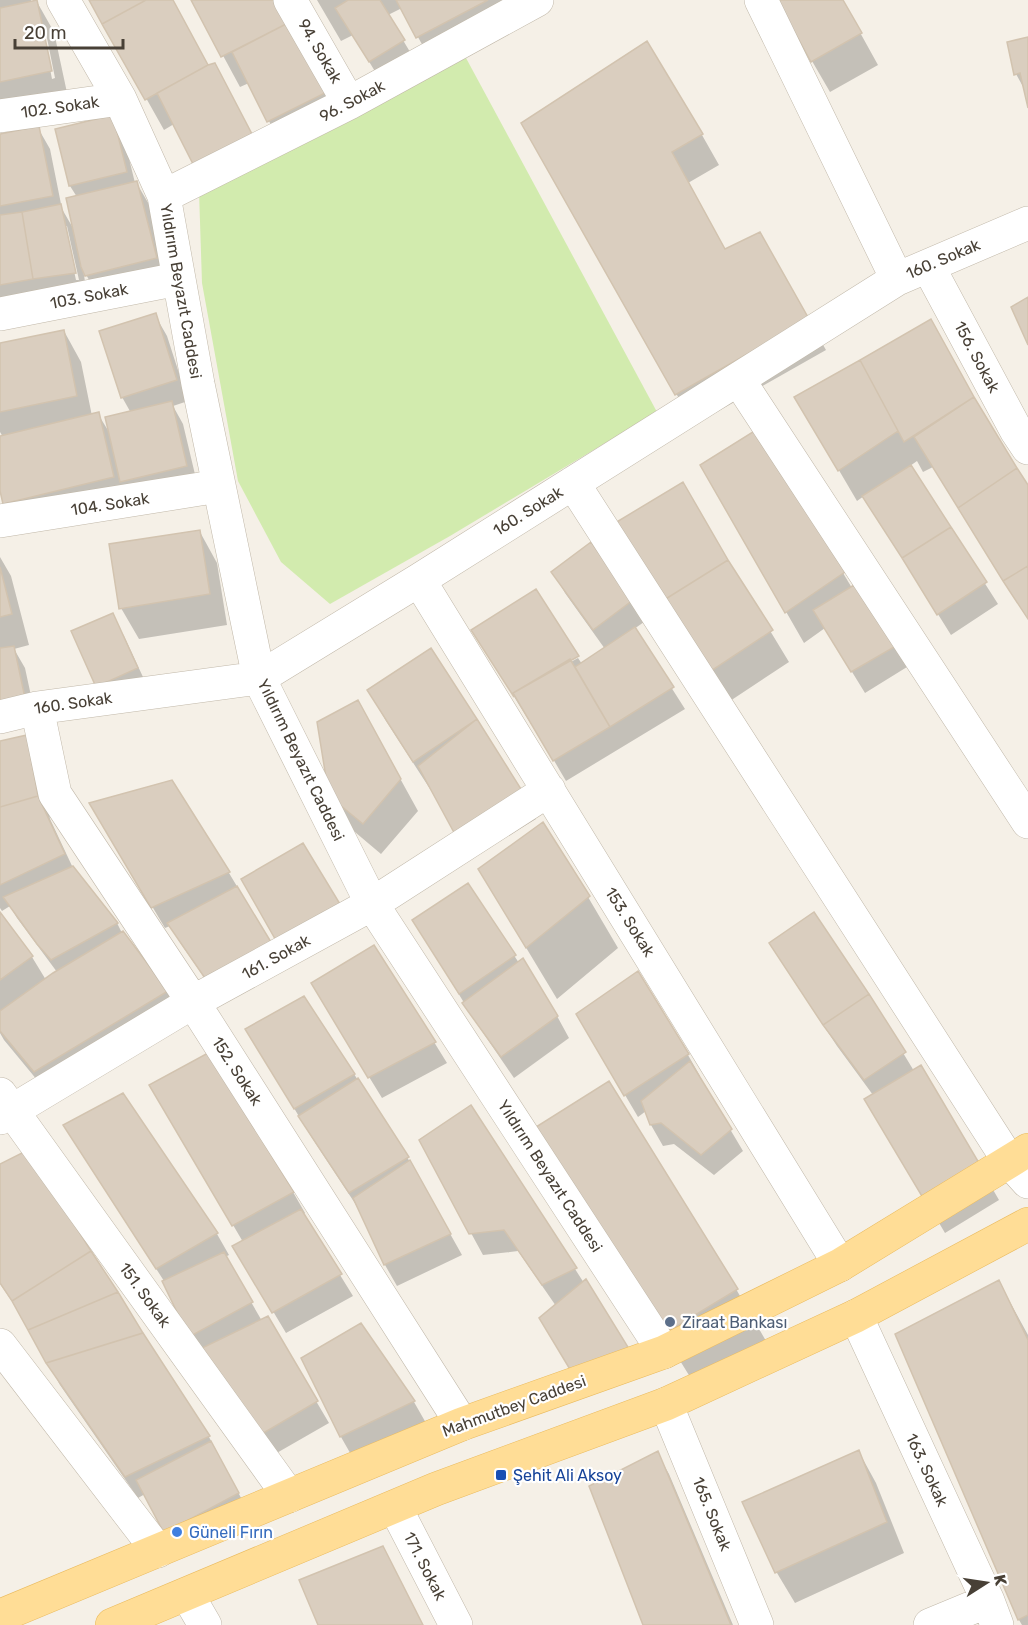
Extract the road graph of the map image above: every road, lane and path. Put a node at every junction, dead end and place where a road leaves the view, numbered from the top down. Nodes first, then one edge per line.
1 (63, 0) edge
2 (290, 0) edge
3 (761, 0) edge
4 (531, 1) edge
5 (120, 99) junction
6 (349, 103) junction
7 (0, 116) edge
8 (164, 196) junction
9 (1028, 223) edge
10 (928, 266) junction
11 (178, 279) junction
12 (897, 279) junction
13 (0, 314) edge
14 (738, 379) junction
15 (1024, 433) edge
16 (573, 483) junction
17 (219, 486) junction
18 (0, 521) edge
19 (419, 580) junction
20 (260, 678) junction
21 (37, 708) junction
22 (0, 717) edge
23 (549, 790) junction
24 (1028, 822) edge
25 (372, 904) junction
26 (193, 1002) junction
27 (4, 1108) edge
28 (1022, 1164) edge
29 (1028, 1224) edge
30 (840, 1265) junction
31 (856, 1316) junction
32 (0, 1345) edge
33 (664, 1352) junction
34 (666, 1404) junction
35 (462, 1424) junction
36 (289, 1496) junction
37 (395, 1507) junction
38 (158, 1551) junction
39 (188, 1594) junction
40 (993, 1613) edge
41 (0, 1616) edge
42 (112, 1625) edge
43 (205, 1625) edge
44 (456, 1625) edge
45 (757, 1625) edge
46 (930, 1625) edge

1 - 5 street, Yıldırım Beyazıt Caddesi
2 - 6 street, 94. Sokak
3 - 12 street
4 - 6 street, 96. Sokak
5 - 7 street, 102. Sokak
5 - 8 street, Yıldırım Beyazıt Caddesi
6 - 8 street, 96. Sokak
8 - 11 street, Yıldırım Beyazıt Caddesi
9 - 10 street, 160. Sokak
10 - 12 street, 160. Sokak
10 - 15 street, 156. Sokak
11 - 13 street, 103. Sokak
11 - 17 street, Yıldırım Beyazıt Caddesi
12 - 14 street, 160. Sokak
14 - 16 street, 160. Sokak
14 - 24 street
16 - 19 street, 160. Sokak
16 - 28 street
17 - 18 street, 104. Sokak
17 - 20 street, Yıldırım Beyazıt Caddesi
19 - 20 street, 160. Sokak
19 - 23 street, 153. Sokak
20 - 21 street, 160. Sokak
20 - 25 street, Yıldırım Beyazıt Caddesi
21 - 22 street, 160. Sokak
21 - 26 street, 152. Sokak
23 - 25 street, 161. Sokak
23 - 30 street, 153. Sokak
25 - 26 street, 161. Sokak
25 - 33 street, Yıldırım Beyazıt Caddesi
26 - 27 street, 161. Sokak
26 - 35 street, 152. Sokak
27 - 36 street, 151. Sokak
28 - 30 main road, Mahmutbey Caddesi
29 - 31 main road
30 - 33 main road, Mahmutbey Caddesi
31 - 34 main road
31 - 40 street, 163. Sokak
32 - 38 street
33 - 35 main road, Mahmutbey Caddesi
34 - 37 main road
34 - 45 street, 165. Sokak
35 - 36 main road, Mahmutbey Caddesi
36 - 38 main road, Mahmutbey Caddesi
37 - 39 main road
37 - 44 street, 171. Sokak
38 - 41 main road, Mahmutbey Caddesi
39 - 42 main road
39 - 43 street
40 - 46 street

